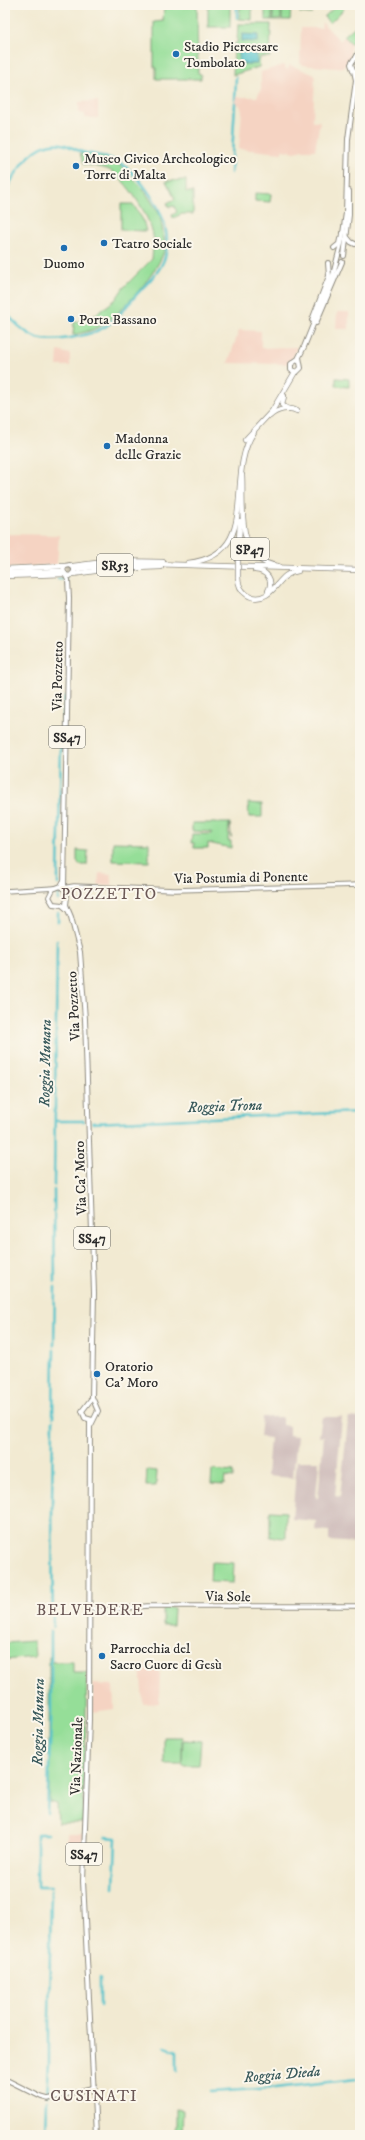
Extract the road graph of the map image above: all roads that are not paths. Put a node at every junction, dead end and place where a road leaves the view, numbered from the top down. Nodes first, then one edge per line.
1 (360, 49) edge
2 (358, 58) edge
3 (354, 71) junction
4 (360, 73) edge
5 (354, 93) junction
6 (348, 167) junction
7 (347, 237) junction
8 (355, 244) dead end
9 (334, 248) dead end
10 (344, 256) dead end
11 (342, 262) dead end
12 (328, 263) dead end
13 (304, 347) junction
14 (299, 357) junction
15 (297, 363) junction
16 (294, 372) junction
17 (287, 386) junction
18 (290, 409) junction
19 (297, 410) dead end
20 (255, 431) junction
21 (245, 440) dead end
22 (241, 465) junction
23 (174, 565) junction
24 (65, 566) junction
25 (207, 566) junction
26 (75, 567) junction
27 (5, 569) edge
28 (329, 570) junction
29 (354, 570) junction
30 (360, 570) edge
31 (60, 571) tunnel mouth
32 (5, 573) edge
33 (73, 574) junction
34 (66, 575) junction
35 (5, 576) edge
36 (263, 596) junction
37 (69, 598) junction
38 (65, 878) junction
39 (360, 885) edge
40 (73, 886) junction
41 (42, 889) junction
42 (62, 889) junction
43 (5, 891) edge
44 (50, 894) junction
45 (66, 901) junction
46 (60, 905) junction
47 (69, 910) junction
48 (87, 1079) joint
49 (92, 1397) junction
50 (89, 1404) junction
51 (96, 1406) junction
52 (92, 1419) junction
53 (88, 1604) junction
54 (360, 1606) edge
55 (88, 1611) junction
56 (95, 1611) junction
57 (88, 1620) junction
58 (5, 2079) edge
59 (95, 2087) junction
60 (96, 2135) edge

1 - 2 main road
2 - 3 main road
3 - 4 main road
3 - 5 main road
4 - 5 main road
5 - 6 main road
6 - 7 main road
6 - 9 main road
6 - 13 main road
7 - 8 main road
7 - 10 main road
11 - 14 main road
12 - 13 main road
13 - 14 main road
14 - 15 main road, SP47
15 - 16 main road, SP47
15 - 16 main road, SP47
16 - 17 highway, SP47
17 - 18 highway
17 - 20 highway, SP47
18 - 19 highway
18 - 20 highway
20 - 21 highway
20 - 22 highway, SP47
22 - 23 highway, SP47
22 - 28 highway, SP47
22 - 36 highway, SP47, bridge
23 - 25 highway
23 - 26 highway, SR53
23 - 26 highway
23 - 33 highway
24 - 26 main road
24 - 27 highway
24 - 34 main road, SS47
25 - 28 highway
25 - 36 highway, SP47
26 - 33 main road, SS47
28 - 29 highway
29 - 30 highway
29 - 36 highway
31 - 32 highway
33 - 34 main road
33 - 37 main road, Via Pozzetto / SS47
34 - 35 highway
34 - 37 main road, Via Pozzetto / SS47
37 - 38 main road, Via Pozzetto / SS47
38 - 40 main road
38 - 42 main road, Via Pozzetto / SS47
39 - 40 main road, Via Postumia di Ponente
40 - 42 main road
41 - 42 main road
41 - 43 main road
41 - 44 main road
42 - 44 main road, Via Pozzetto / SS47
42 - 45 main road, Via Pozzetto / SS47
44 - 46 main road
45 - 46 main road
45 - 47 main road, Via Pozzetto / SS47
46 - 47 main road
47 - 48 main road, Via Pozzetto / SS47
48 - 49 main road, Via Ca' Moro / SS47
49 - 50 main road, Via Ca' Moro / SS47
49 - 51 main road, Via Ca' Moro / SS47
50 - 51 main road
50 - 52 main road, Via Ca' Moro / SS47
51 - 52 main road, SS47
52 - 53 main road, Via Nazionale / SS47
53 - 55 main road, Via Nazionale / SS47
53 - 56 main road
54 - 56 main road, Via Sole
55 - 56 main road, Via Sole
55 - 57 main road, Via Nazionale / SS47
56 - 57 main road
57 - 59 main road, Via Nazionale / SS47
58 - 59 main road
59 - 60 main road, SS47

